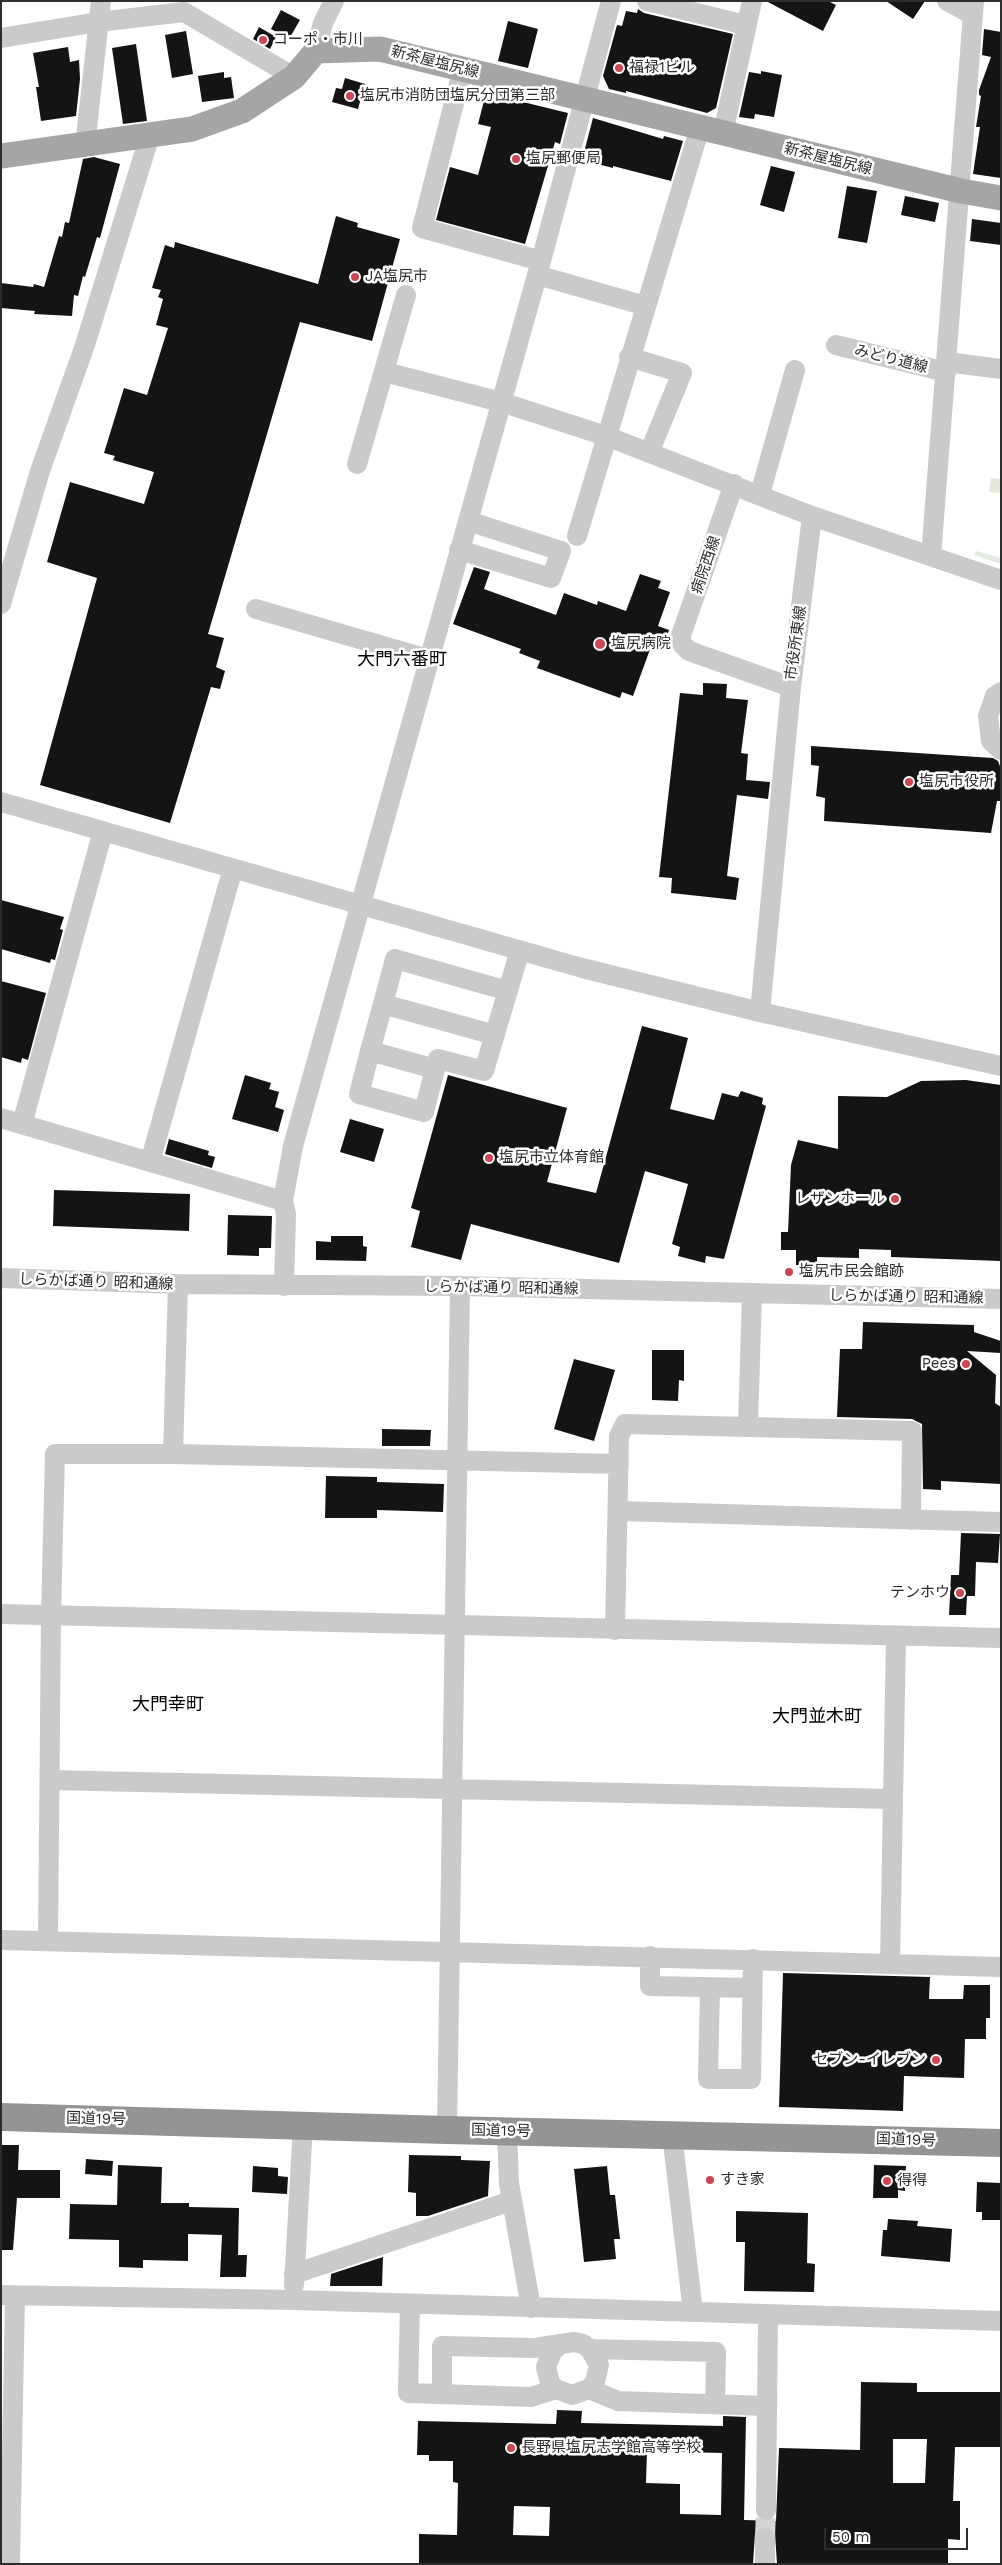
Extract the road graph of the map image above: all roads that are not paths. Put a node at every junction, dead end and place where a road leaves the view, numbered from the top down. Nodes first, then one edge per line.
1 (101, 1) edge
2 (334, 1) edge
3 (611, 1) edge
4 (647, 1) edge
5 (752, 1) edge
6 (947, 1) edge
7 (192, 8) edge
8 (974, 8) edge
9 (98, 22) junction
10 (746, 25) junction
11 (1, 38) edge
12 (316, 51) junction
13 (462, 68) junction
14 (294, 77) junction
15 (586, 99) junction
16 (711, 130) junction
17 (150, 136) junction
18 (85, 146) junction
19 (1, 156) edge
20 (961, 191) junction
21 (1001, 198) edge
22 (539, 268) junction
23 (406, 295) dead end
24 (646, 306) junction
25 (836, 345) dead end
26 (629, 357) junction
27 (946, 367) junction
28 (1001, 369) edge
29 (796, 370) dead end
30 (384, 372) junction
31 (501, 402) junction
32 (606, 436) junction
33 (649, 453) junction
34 (357, 464) dead end
35 (734, 484) junction
36 (760, 494) junction
37 (812, 516) junction
38 (468, 521) junction
39 (577, 536) dead end
40 (459, 550) junction
41 (931, 556) junction
42 (1001, 580) edge
43 (1, 604) edge
44 (256, 609) dead end
45 (683, 645) joint
46 (428, 659) junction
47 (792, 687) junction
48 (1001, 692) edge
49 (1001, 750) edge
50 (1, 802) edge
51 (103, 831) junction
52 (233, 868) junction
53 (360, 903) junction
54 (520, 950) junction
55 (508, 991) junction
56 (383, 1004) junction
57 (760, 1012) junction
58 (495, 1035) junction
59 (370, 1051) junction
60 (1001, 1066) edge
61 (435, 1070) junction
62 (1, 1118) edge
63 (22, 1124) junction
64 (150, 1162) junction
65 (283, 1202) junction
66 (1, 1278) edge
67 (178, 1284) junction
68 (284, 1286) junction
69 (460, 1286) junction
70 (752, 1294) junction
71 (1001, 1299) edge
72 (748, 1426) junction
73 (173, 1454) junction
74 (458, 1461) junction
75 (619, 1464) junction
76 (619, 1511) junction
77 (911, 1520) junction
78 (1001, 1522) edge
79 (1, 1614) edge
80 (51, 1615) junction
81 (454, 1626) junction
82 (615, 1630) junction
83 (896, 1637) junction
84 (1001, 1638) edge
85 (50, 1780) junction
86 (452, 1790) junction
87 (892, 1799) junction
88 (1, 1940) edge
89 (48, 1940) junction
90 (450, 1951) junction
91 (650, 1956) junction
92 (753, 1959) junction
93 (890, 1963) junction
94 (1001, 1967) edge
95 (710, 1987) junction
96 (752, 1988) junction
97 (1, 2117) edge
98 (303, 2124) junction
99 (446, 2130) junction
100 (507, 2132) junction
101 (672, 2134) junction
102 (1001, 2143) edge
103 (511, 2201) junction
104 (294, 2274) junction
105 (8, 2295) edge
106 (293, 2300) junction
107 (410, 2304) junction
108 (531, 2308) junction
109 (575, 2310) junction
110 (693, 2312) junction
111 (768, 2315) junction
112 (1001, 2322) edge
113 (574, 2346) junction
114 (556, 2389) junction
115 (589, 2389) junction
116 (442, 2394) junction
117 (715, 2404) junction
118 (766, 2406) junction
119 (766, 2510) tunnel mouth
120 (765, 2538) tunnel mouth
121 (10, 2564) edge
122 (765, 2564) edge

1 - 9 street
2 - 12 street
3 - 15 street
4 - 10 street
5 - 10 street
6 - 8 street
7 - 9 street
7 - 14 street
8 - 20 street
9 - 11 street
9 - 18 street
10 - 16 street
12 - 13 main road, 新茶屋塩尻線
12 - 14 main road
13 - 15 main road, 新茶屋塩尻線
13 - 22 street
14 - 17 main road
15 - 16 main road, 新茶屋塩尻線
15 - 22 street
16 - 20 main road, 新茶屋塩尻線
16 - 24 street
17 - 18 main road
17 - 43 street
18 - 19 main road
20 - 21 main road, 新茶屋塩尻線
20 - 27 street
22 - 24 street
22 - 31 street
23 - 30 street
24 - 26 street
25 - 27 street, みどり道線
26 - 32 street
26 - 33 street
27 - 28 street, みどり道線
27 - 41 street
29 - 36 street
30 - 31 street
30 - 34 street
31 - 32 street
31 - 38 street
32 - 33 street
32 - 39 street
33 - 35 street
35 - 36 street
35 - 45 street, 病院西線
36 - 37 street
37 - 41 street
37 - 47 street, 市役所東線
38 - 40 street
38 - 40 street
40 - 46 street
41 - 42 street
44 - 46 street
45 - 47 street, 市役所東線
46 - 53 street
47 - 57 street
48 - 49 street
50 - 51 street
51 - 52 street
51 - 63 street
52 - 53 street
52 - 64 street
53 - 54 street
53 - 65 street
54 - 55 street
54 - 57 street
55 - 56 street
55 - 58 street
56 - 58 street
56 - 59 street
57 - 60 street
58 - 61 street
59 - 61 street
59 - 61 street
62 - 63 street
63 - 64 street
64 - 65 street
65 - 68 street
66 - 67 street, しらかば通り 昭和通線
67 - 68 street, しらかば通り 昭和通線
67 - 73 street
68 - 69 street, しらかば通り 昭和通線
69 - 70 street, しらかば通り 昭和通線
69 - 74 street
70 - 71 street, しらかば通り 昭和通線
70 - 72 street
72 - 75 street
72 - 77 street
73 - 74 street
73 - 80 street
74 - 75 street
74 - 81 street
75 - 76 street
76 - 77 street
76 - 82 street
77 - 78 street
79 - 80 street
80 - 81 street
80 - 85 street
81 - 82 street
81 - 86 street
82 - 83 street
83 - 84 street
83 - 87 street
85 - 86 street
85 - 89 street
86 - 87 street
86 - 90 street
87 - 93 street
88 - 89 street
89 - 90 street
90 - 91 street
90 - 99 street
91 - 92 street
91 - 95 street
92 - 93 street
92 - 96 street
93 - 94 street
95 - 96 street
95 - 96 street
97 - 98 highway, 国道19号
98 - 99 highway, 国道19号
98 - 104 street
99 - 100 highway, 国道19号
100 - 101 highway, 国道19号
100 - 103 street
101 - 102 highway, 国道19号
101 - 110 street
103 - 104 street
103 - 108 street
104 - 106 street
105 - 106 street
105 - 121 street
106 - 107 street
107 - 108 street
107 - 116 street
108 - 109 street
109 - 110 street
109 - 113 street
110 - 111 street
111 - 112 street
111 - 118 street
113 - 114 street
113 - 115 street
113 - 116 street
113 - 117 street
114 - 115 street
114 - 116 street
115 - 117 street
117 - 118 street
118 - 119 street
120 - 122 street

